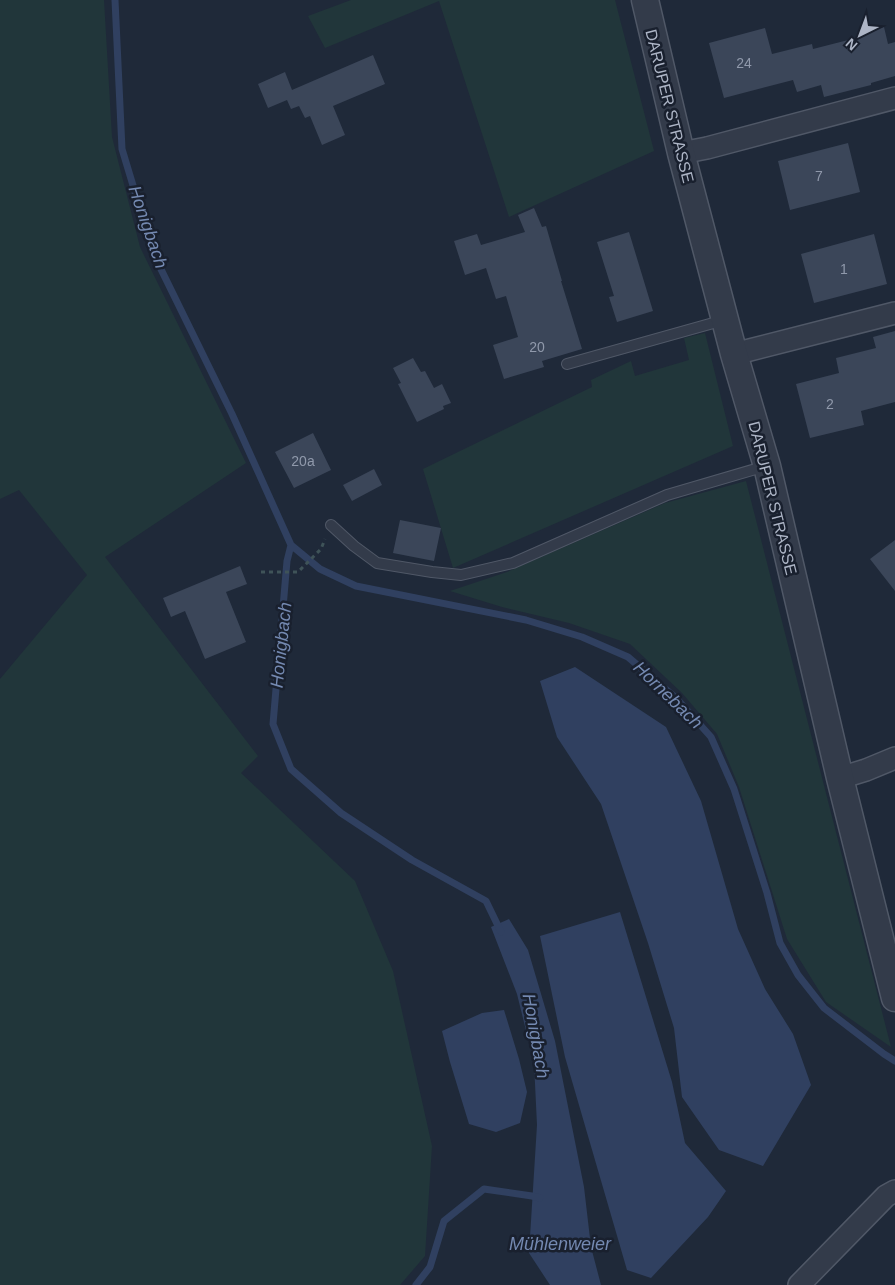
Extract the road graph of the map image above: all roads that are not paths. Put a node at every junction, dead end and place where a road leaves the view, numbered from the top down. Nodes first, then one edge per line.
1 (645, 0) edge
2 (895, 98) edge
3 (681, 153) junction
4 (895, 313) edge
5 (725, 320) junction
6 (734, 354) junction
7 (567, 364) dead end
8 (767, 466) junction
9 (330, 525) dead end
10 (895, 758) edge
11 (840, 778) junction
12 (895, 998) edge
13 (895, 1191) edge
14 (799, 1285) edge

1 - 3 street, DARUPER STRASSE
2 - 3 street
3 - 5 street, DARUPER STRASSE
4 - 6 street
5 - 6 street, DARUPER STRASSE
5 - 7 lane
6 - 8 street, DARUPER STRASSE
8 - 9 lane
8 - 11 street, DARUPER STRASSE
10 - 11 street
11 - 12 street, DARUPER STRASSE
13 - 14 street

